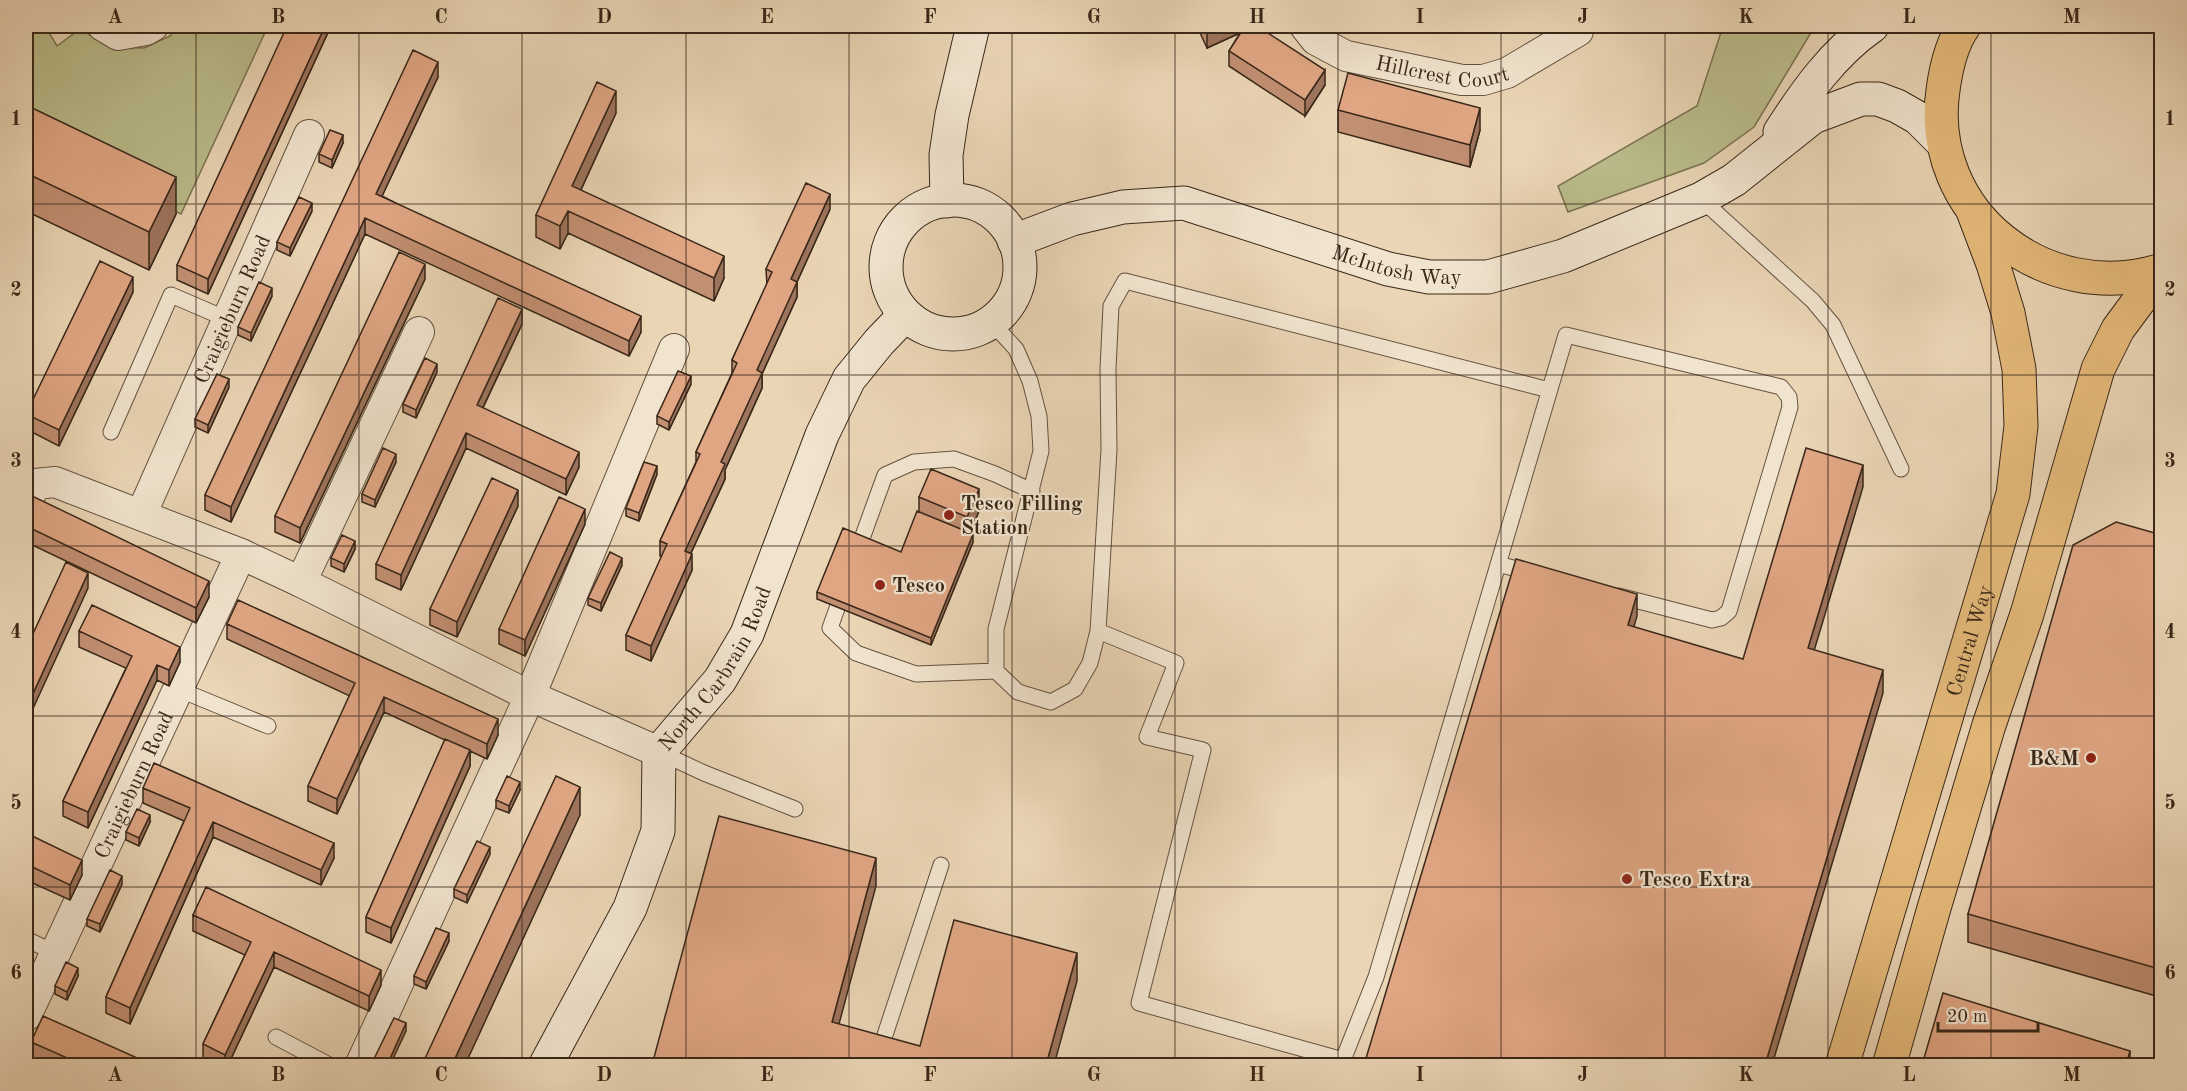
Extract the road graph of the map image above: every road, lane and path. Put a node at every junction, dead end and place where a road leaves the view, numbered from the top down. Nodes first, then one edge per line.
1 (103, 26) edge
2 (153, 26) edge
3 (973, 26) edge
4 (1305, 26) edge
5 (1872, 26) edge
6 (1964, 26) edge
7 (1578, 31) dead end
8 (309, 135) dead end
9 (1943, 143) junction
10 (1764, 156) junction
11 (1701, 199) junction
12 (946, 201) junction
13 (1973, 211) junction
14 (1014, 241) junction
15 (2162, 270) edge
16 (2162, 278) edge
17 (905, 315) junction
18 (229, 320) junction
19 (991, 322) junction
20 (419, 332) dead end
21 (674, 349) dead end
22 (1549, 390) junction
23 (111, 432) dead end
24 (1901, 470) dead end
25 (1032, 491) junction
26 (26, 504) edge
27 (141, 515) junction
28 (241, 554) junction
29 (1498, 564) junction
30 (1542, 575) edge
31 (301, 582) junction
32 (1608, 593) edge
33 (1098, 631) junction
34 (996, 671) junction
35 (178, 689) junction
36 (530, 696) junction
37 (268, 726) dead end
38 (659, 752) junction
39 (795, 809) dead end
40 (940, 865) dead end
41 (26, 939) edge
42 (55, 953) junction
43 (26, 1016) edge
44 (276, 1037) dead end
45 (881, 1047) edge
46 (331, 1065) edge
47 (360, 1065) edge
48 (545, 1065) edge
49 (1842, 1065) edge
50 (1889, 1065) edge

1 - 2 street
3 - 12 street
4 - 7 street, Hillcrest Court
5 - 10 street, McIntosh Way
6 - 9 main road
8 - 18 street, Craigieburn Road
9 - 10 street, McIntosh Way
9 - 13 main road
10 - 11 street, McIntosh Way
11 - 14 street, McIntosh Way
11 - 24 lane
12 - 14 street
12 - 17 street
13 - 15 main road
13 - 49 main road, Central Way
14 - 19 street
16 - 50 main road, Central Way
17 - 19 street
17 - 38 street, North Carbrain Road
18 - 23 lane
18 - 27 street, Craigieburn Road
19 - 25 lane
20 - 31 street
21 - 36 street
22 - 29 lane
22 - 32 lane
22 - 33 lane
25 - 34 lane
25 - 34 lane
26 - 27 street
27 - 28 street
28 - 31 street
28 - 35 street, Craigieburn Road
29 - 30 lane
29 - 33 lane
31 - 36 street
33 - 34 lane
35 - 37 lane
35 - 42 street, Craigieburn Road
36 - 38 street
36 - 47 street
38 - 39 lane
38 - 48 street, North Carbrain Road
40 - 45 lane
41 - 42 lane
42 - 43 street, Craigieburn Road
44 - 46 lane

